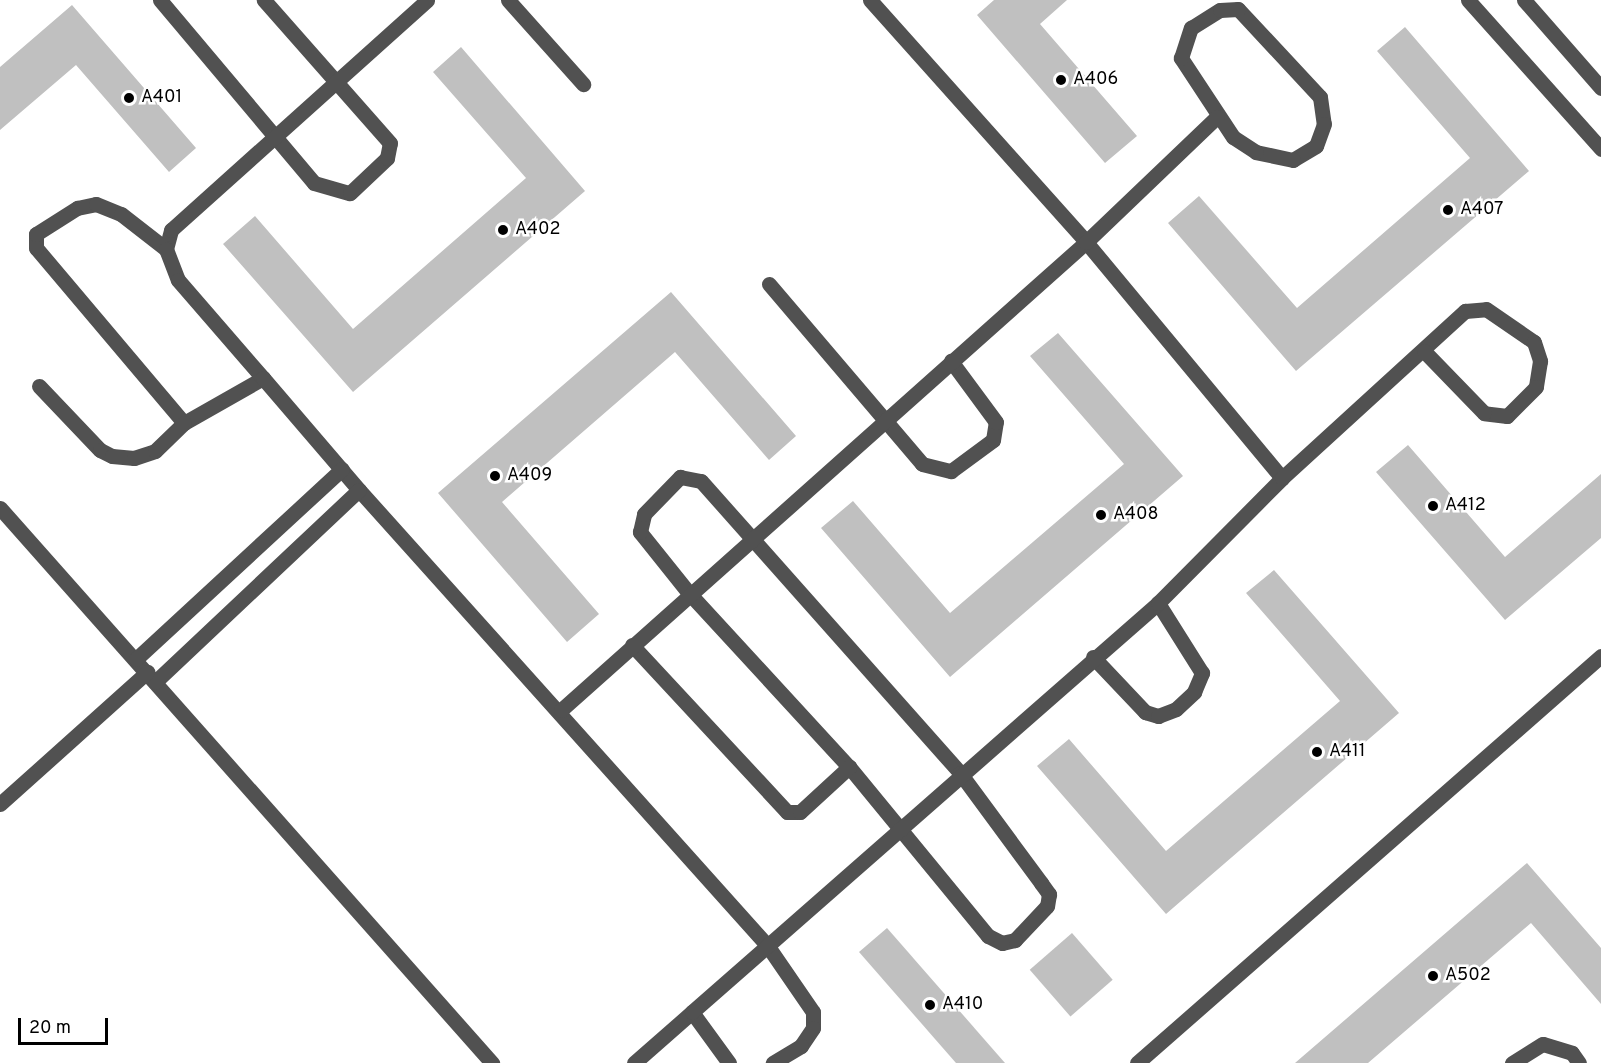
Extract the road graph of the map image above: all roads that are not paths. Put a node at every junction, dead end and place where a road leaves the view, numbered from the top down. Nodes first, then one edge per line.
1 (160, 0) edge
2 (264, 0) edge
3 (427, 0) edge
4 (508, 0) edge
5 (870, 0) edge
6 (1468, 0) edge
7 (1524, 0) edge
8 (335, 84) junction
9 (583, 84) dead end
10 (1601, 88) edge
11 (1217, 117) junction
12 (274, 138) junction
13 (1601, 149) edge
14 (1086, 242) junction
15 (166, 249) junction
16 (769, 284) dead end
17 (1424, 351) junction
18 (951, 361) junction
19 (263, 378) junction
20 (39, 386) dead end
21 (886, 419) junction
22 (184, 423) junction
23 (342, 469) junction
24 (1282, 478) junction
25 (359, 490) junction
26 (0, 508) edge
27 (752, 539) junction
28 (688, 592) junction
29 (1158, 603) junction
30 (632, 645) junction
31 (1601, 656) edge
32 (1093, 657) junction
33 (136, 659) junction
34 (151, 677) junction
35 (561, 710) junction
36 (849, 767) junction
37 (960, 773) junction
38 (0, 804) edge
39 (901, 828) junction
40 (767, 945) junction
41 (692, 1012) junction
42 (492, 1063) edge
43 (634, 1063) edge
44 (729, 1063) edge
45 (773, 1063) edge
46 (1137, 1063) edge
47 (1512, 1063) edge
48 (1579, 1063) edge

1 - 12 street
2 - 8 street
3 - 8 street
4 - 9 street
5 - 14 street
6 - 13 street
7 - 10 street
8 - 12 street
8 - 12 street
11 - 11 street
11 - 14 street
12 - 15 street
14 - 18 street
14 - 24 street
15 - 19 street
15 - 22 street
16 - 21 street
17 - 17 street
17 - 24 street
18 - 21 street
18 - 21 street
19 - 22 street
19 - 23 street
20 - 22 street
21 - 27 street
23 - 25 street
23 - 33 street
24 - 29 street
25 - 34 street
25 - 35 street
26 - 33 street
27 - 28 street
27 - 28 street
27 - 37 street
28 - 30 street
28 - 36 street
29 - 32 street
29 - 32 street
30 - 35 street
30 - 36 street
31 - 46 street
32 - 37 street
33 - 34 street
34 - 38 street
34 - 42 street
35 - 40 street
36 - 39 street
37 - 39 street
37 - 39 street
39 - 40 street
40 - 41 street
40 - 45 street
41 - 43 street
41 - 44 street
47 - 48 street

